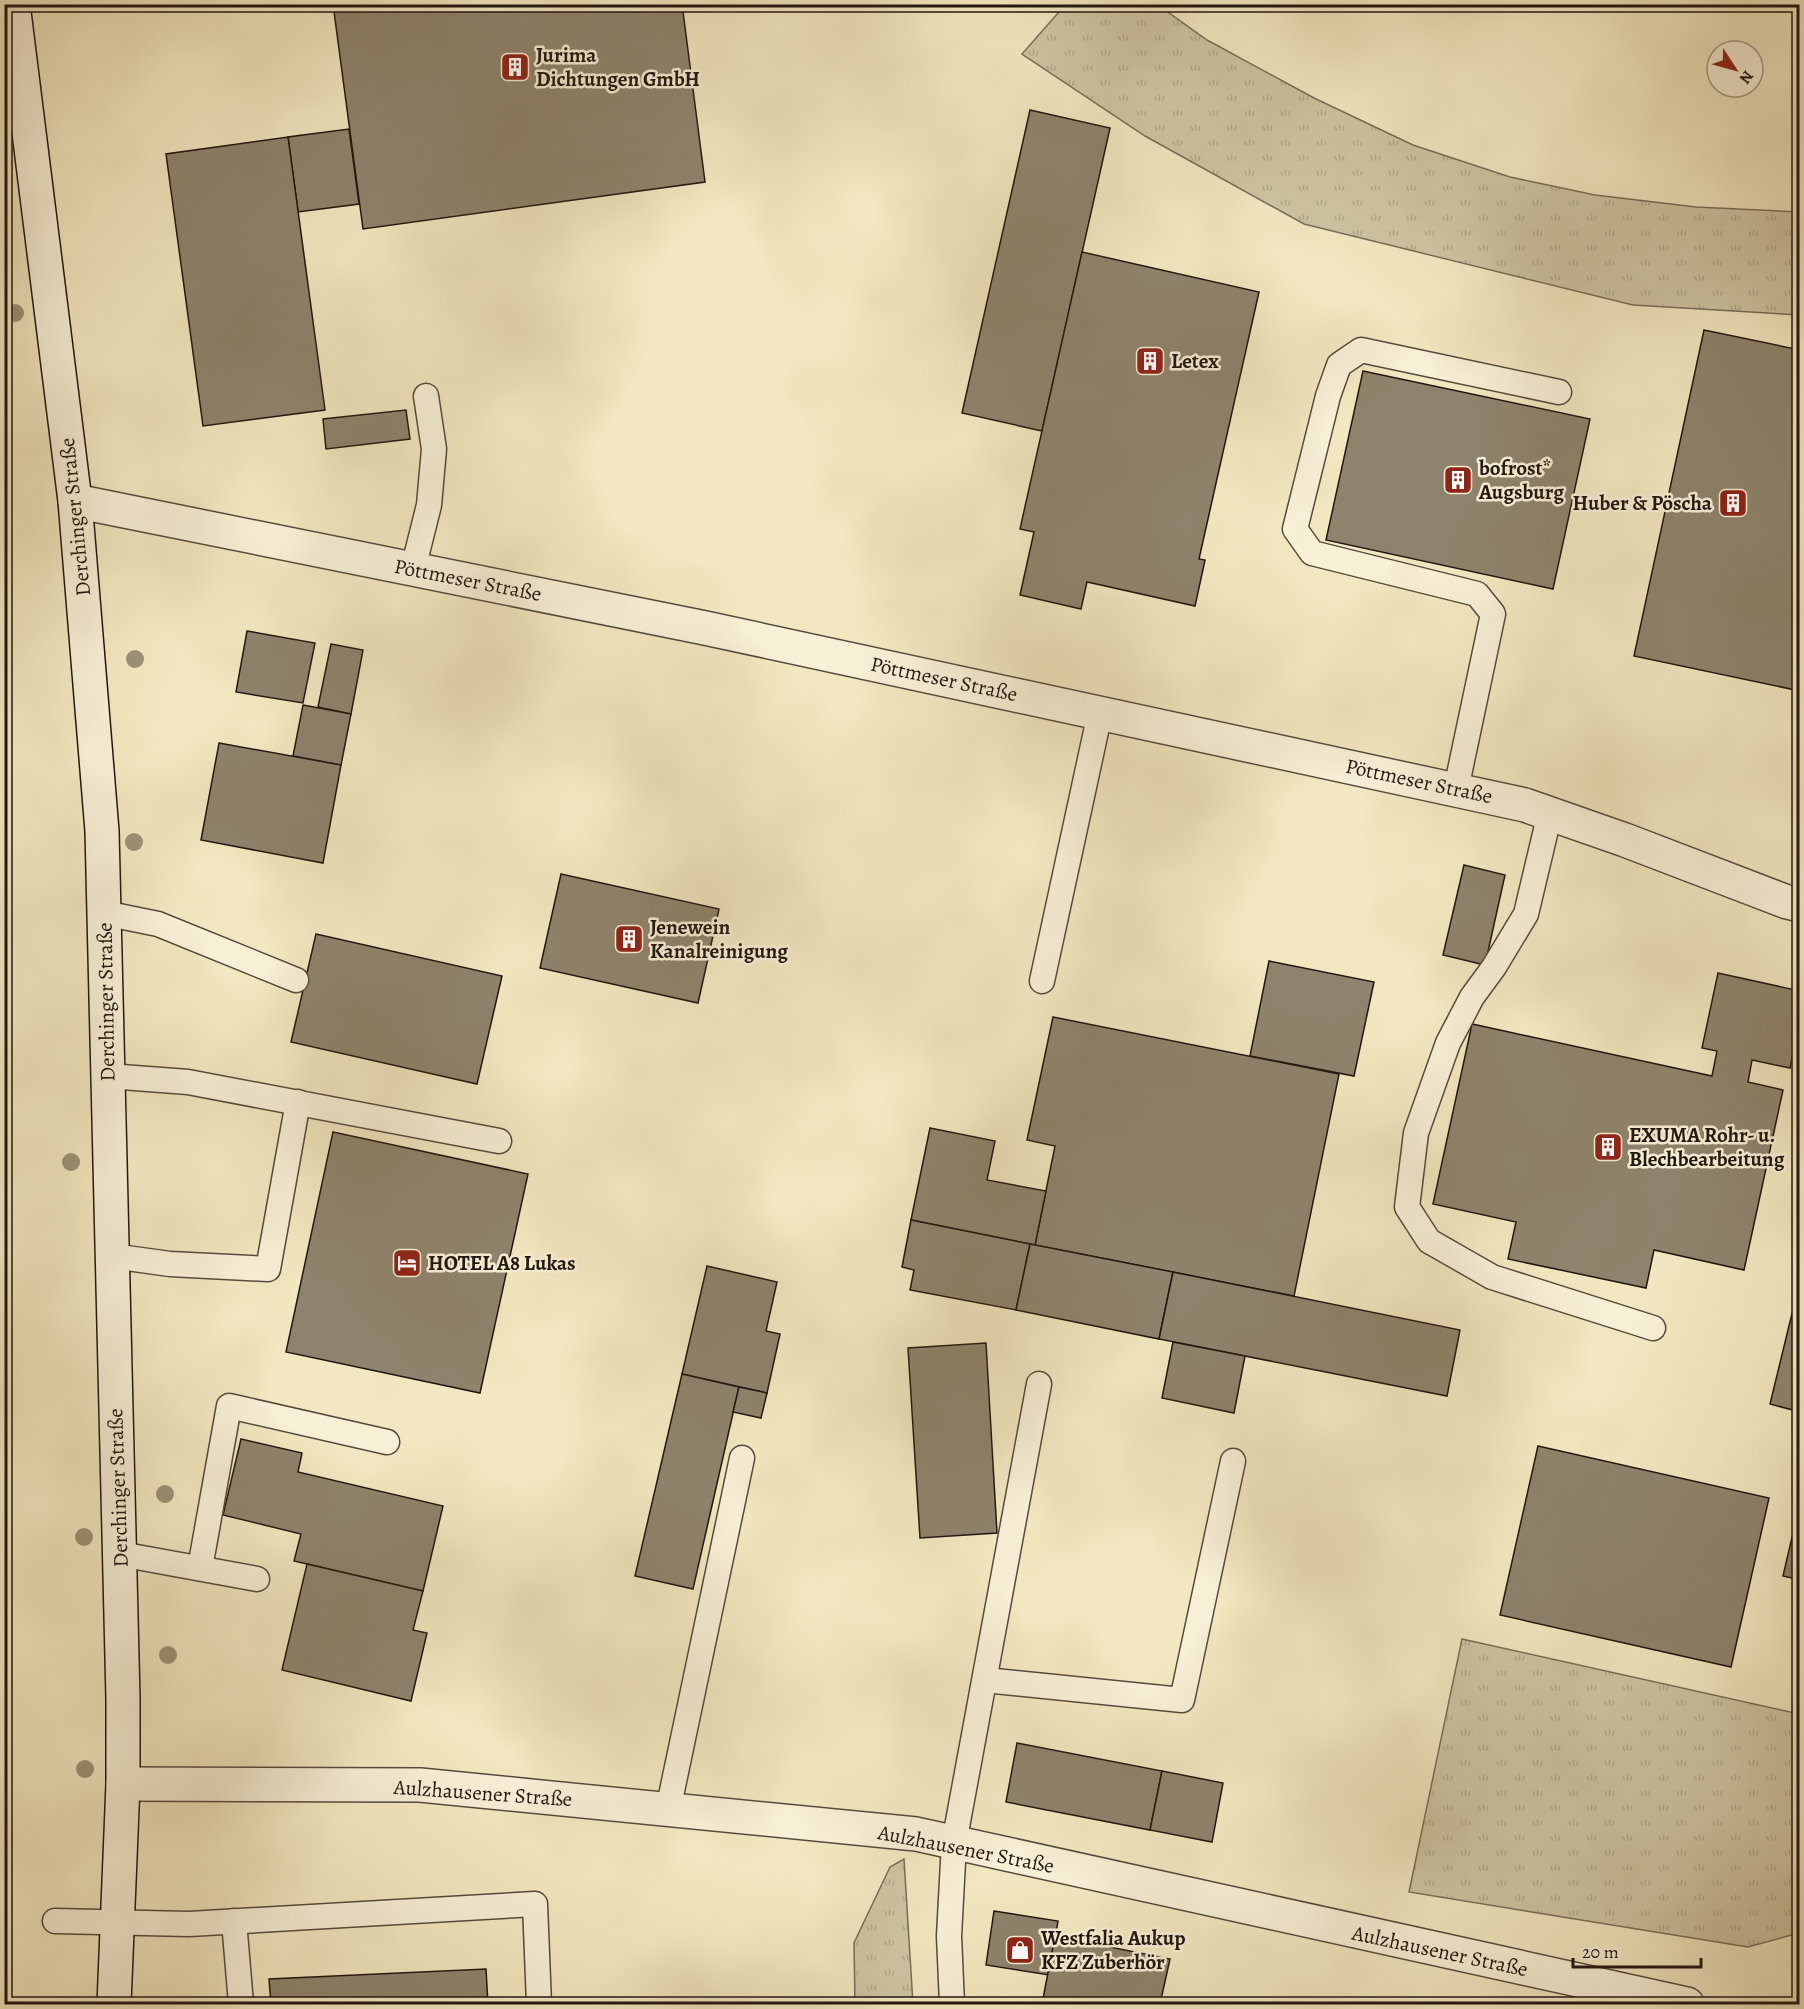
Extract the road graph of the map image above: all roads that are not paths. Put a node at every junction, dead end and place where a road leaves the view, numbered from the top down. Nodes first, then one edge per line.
1 (13, 4) edge
2 (1559, 392) dead end
3 (426, 396) dead end
4 (75, 501) junction
5 (413, 569) junction
6 (1100, 713) junction
7 (1456, 789) junction
8 (1550, 813) junction
9 (1800, 905) edge
10 (104, 913) junction
11 (296, 980) dead end
12 (1042, 981) dead end
13 (108, 1076) junction
14 (298, 1102) junction
15 (499, 1141) dead end
16 (112, 1256) junction
17 (1653, 1328) dead end
18 (1039, 1384) dead end
19 (387, 1443) dead end
20 (742, 1458) dead end
21 (1233, 1461) dead end
22 (120, 1554) junction
23 (200, 1568) junction
24 (257, 1580) dead end
25 (985, 1680) junction
26 (123, 1784) junction
27 (668, 1810) junction
28 (954, 1843) junction
29 (55, 1921) dead end
30 (234, 1921) junction
31 (118, 1923) junction
32 (114, 2004) edge
33 (241, 2004) edge
34 (539, 2004) edge
35 (952, 2004) edge
36 (1687, 2004) edge

1 - 4 street, Derchinger Straße
2 - 7 lane
3 - 5 lane
4 - 5 street, Pöttmeser Straße
4 - 10 street, Derchinger Straße
5 - 6 street, Pöttmeser Straße
6 - 7 street, Pöttmeser Straße
6 - 12 lane
7 - 8 street, Pöttmeser Straße
8 - 9 street, Pöttmeser Straße
8 - 17 lane
10 - 11 lane
10 - 13 street, Derchinger Straße
13 - 14 lane
13 - 16 street, Derchinger Straße
14 - 15 lane
14 - 16 lane
16 - 22 street, Derchinger Straße
18 - 25 lane
19 - 23 lane
20 - 27 lane
21 - 25 lane
22 - 23 lane
22 - 26 street, Derchinger Straße
23 - 24 lane
25 - 28 lane
26 - 27 street, Aulzhausener Straße
26 - 31 street, Derchinger Straße
27 - 28 street, Aulzhausener Straße
28 - 35 lane
28 - 36 street, Aulzhausener Straße
29 - 31 lane
30 - 31 lane
30 - 33 lane
30 - 34 lane
31 - 32 street, Derchinger Straße

